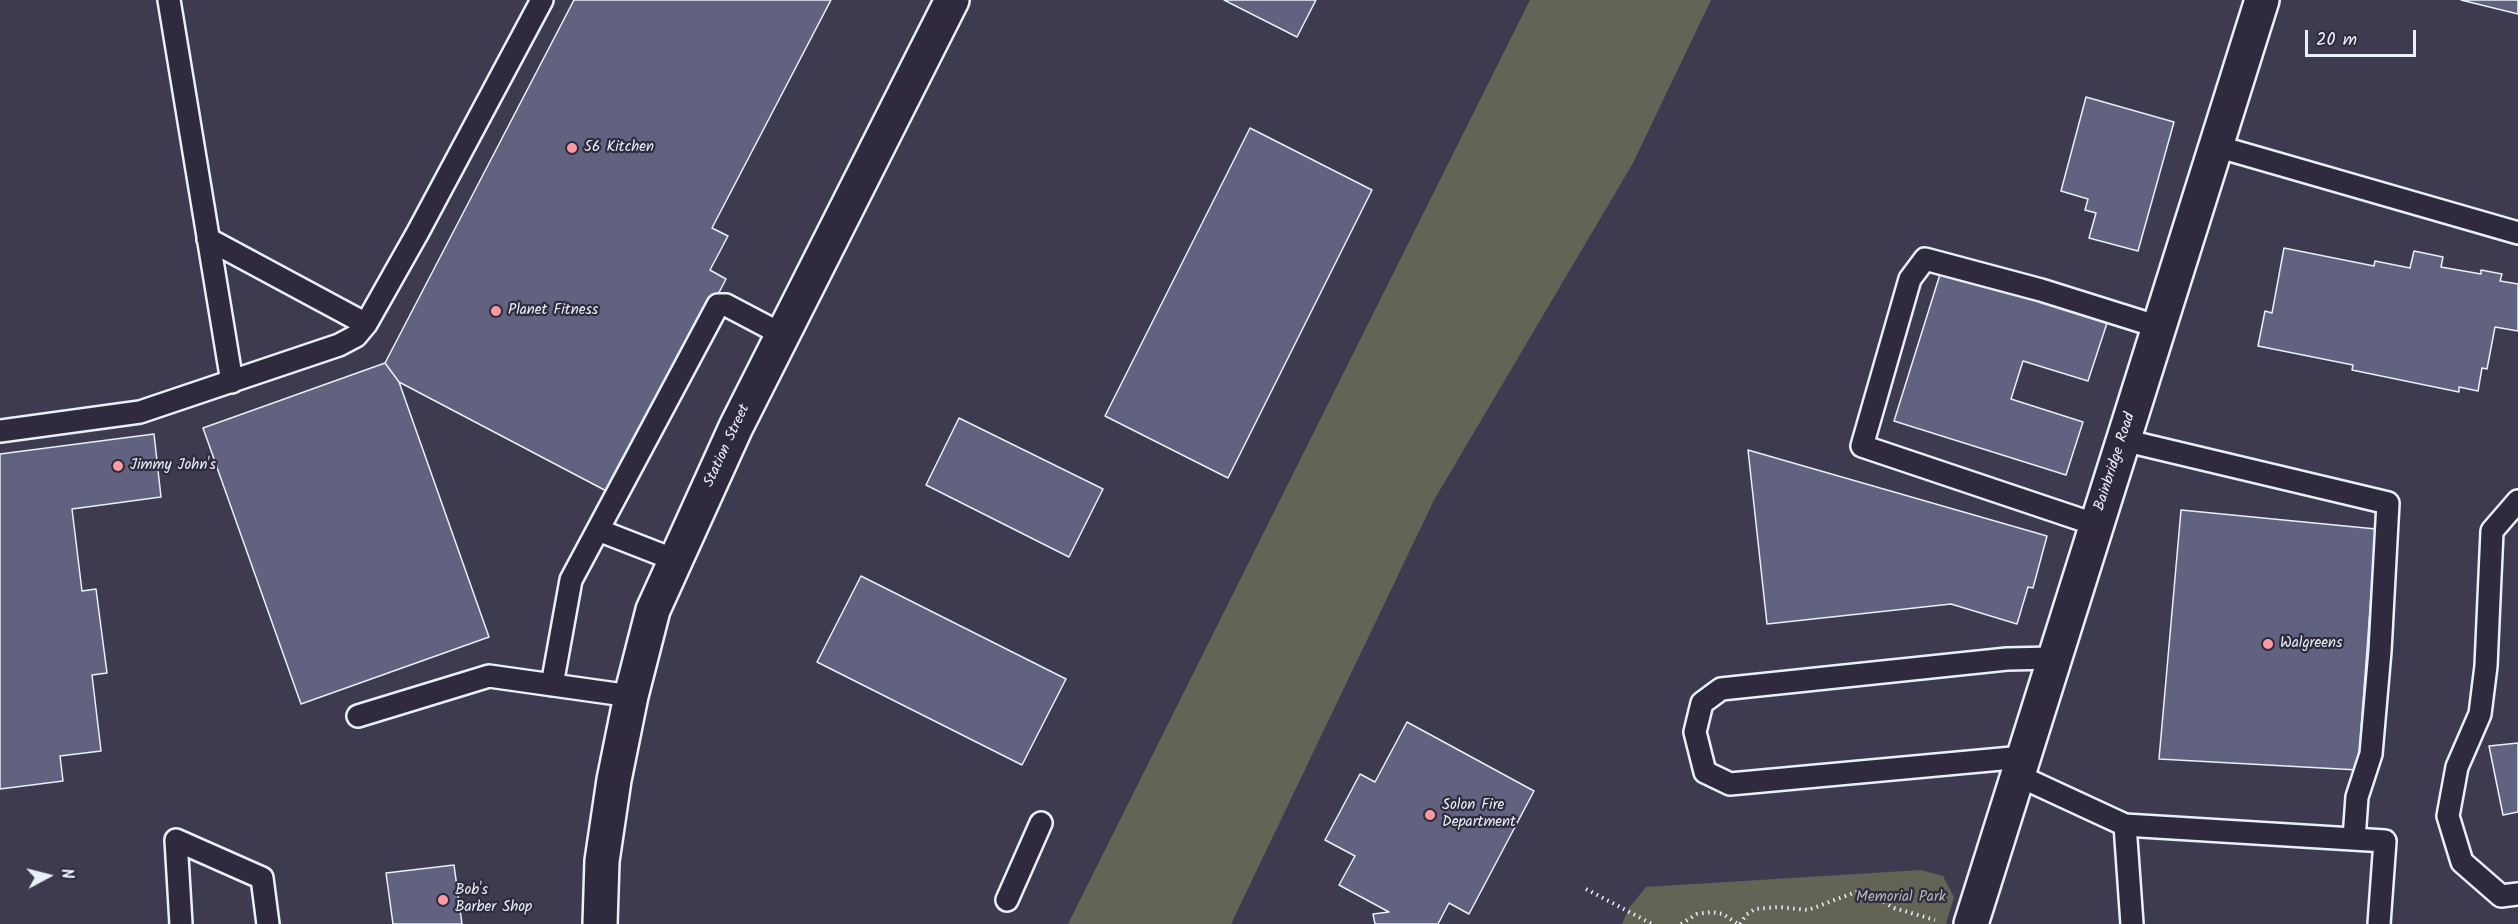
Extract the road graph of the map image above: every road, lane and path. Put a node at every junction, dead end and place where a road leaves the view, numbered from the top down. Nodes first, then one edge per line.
1 (169, 0) edge
2 (542, 0) edge
3 (952, 0) edge
4 (2262, 0) edge
5 (2216, 146) junction
6 (2518, 233) edge
7 (208, 239) junction
8 (366, 324) junction
9 (2159, 327) junction
10 (783, 335) junction
11 (232, 382) junction
12 (0, 431) edge
13 (2123, 440) junction
14 (2518, 501) edge
15 (2097, 525) junction
16 (597, 530) junction
17 (675, 560) junction
18 (2054, 658) junction
19 (552, 685) junction
20 (631, 696) junction
21 (358, 716) dead end
22 (2020, 766) junction
23 (1041, 823) dead end
24 (2125, 825) junction
25 (2354, 839) junction
26 (1586, 889) dead end
27 (2518, 894) edge
28 (1007, 900) dead end
29 (1935, 920) dead end
30 (181, 924) edge
31 (268, 924) edge
32 (600, 924) edge
33 (1652, 924) edge
34 (1681, 924) edge
35 (1739, 924) edge
36 (1971, 924) edge
37 (2132, 924) edge
38 (2379, 924) edge

1 - 7 lane
2 - 8 lane
3 - 10 street, Station Street
4 - 5 street, Bainbridge Road
5 - 6 lane
5 - 9 street, Bainbridge Road
7 - 8 lane
7 - 11 lane
8 - 11 lane
9 - 13 street, Bainbridge Road
9 - 15 lane
10 - 16 lane
10 - 17 street, Station Street
11 - 12 lane
13 - 15 street, Bainbridge Road
13 - 25 lane
14 - 27 lane
15 - 18 street, Bainbridge Road
16 - 17 lane
16 - 19 lane
17 - 20 street, Station Street
18 - 22 street, Bainbridge Road
18 - 22 lane
19 - 20 lane
19 - 21 lane
20 - 32 street, Station Street
22 - 24 lane
22 - 36 street, Bainbridge Road
23 - 28 lane
24 - 25 lane
24 - 37 lane
25 - 38 lane
26 - 33 path
29 - 35 path
30 - 31 lane
34 - 35 path

